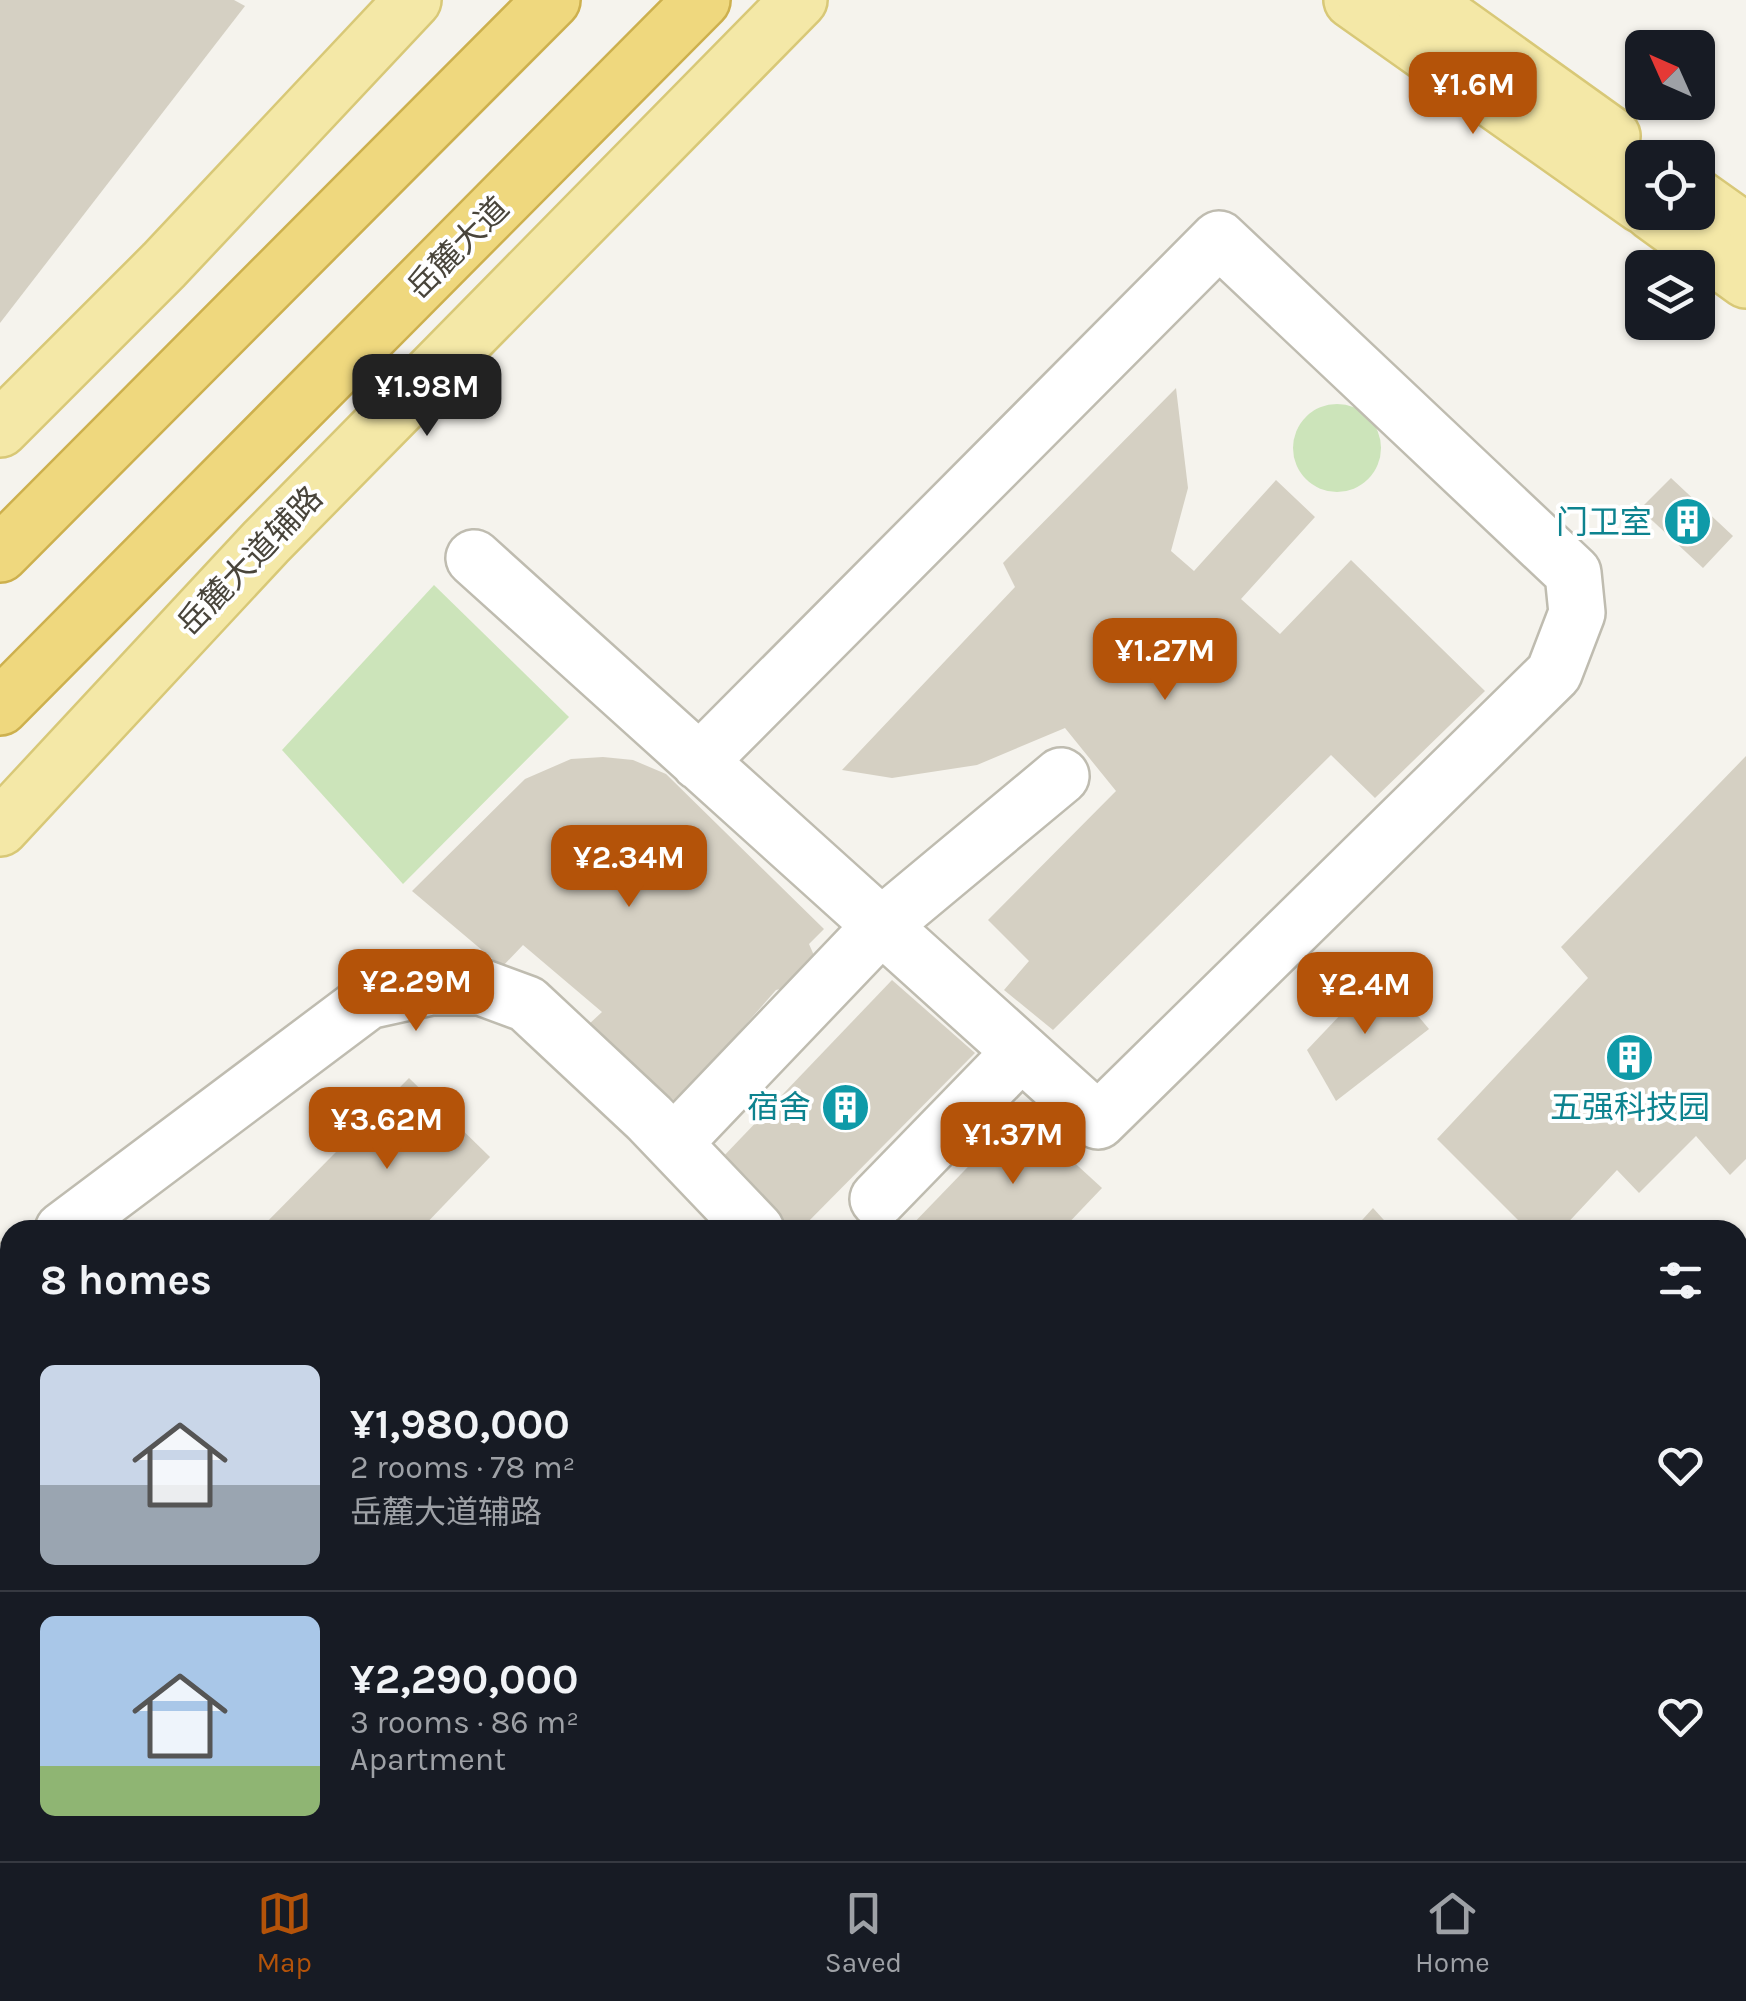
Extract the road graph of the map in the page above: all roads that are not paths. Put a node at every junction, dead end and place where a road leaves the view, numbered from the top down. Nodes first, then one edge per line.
1 (413, 0) edge
2 (552, 0) edge
3 (702, 0) edge
4 (833, 0) edge
5 (1352, 0) edge
6 (1422, 0) edge
7 (782, 17) edge
8 (1625, 146) edge
9 (1625, 194) edge
10 (1715, 210) edge
11 (1677, 230) edge
12 (1746, 232) edge
13 (1746, 280) edge
14 (0, 429) edge
15 (0, 554) edge
16 (474, 558) dead end
17 (0, 707) edge
18 (700, 762) junction
19 (1061, 776) dead end
20 (0, 828) edge
21 (881, 926) junction
22 (1021, 1052) junction
23 (691, 1125) dead end
24 (878, 1199) dead end
25 (77, 1220) edge
26 (746, 1220) edge

1 - 14 main road
2 - 15 highway
3 - 17 highway, 岳麓大道
4 - 7 main road, 岳麓大道辅路
5 - 9 main road
6 - 8 main road
7 - 20 main road, 岳麓大道辅路
10 - 12 main road
11 - 13 main road
16 - 18 street
18 - 21 street
18 - 22 street
19 - 21 street
21 - 22 street
21 - 23 street
22 - 24 street
25 - 26 street

